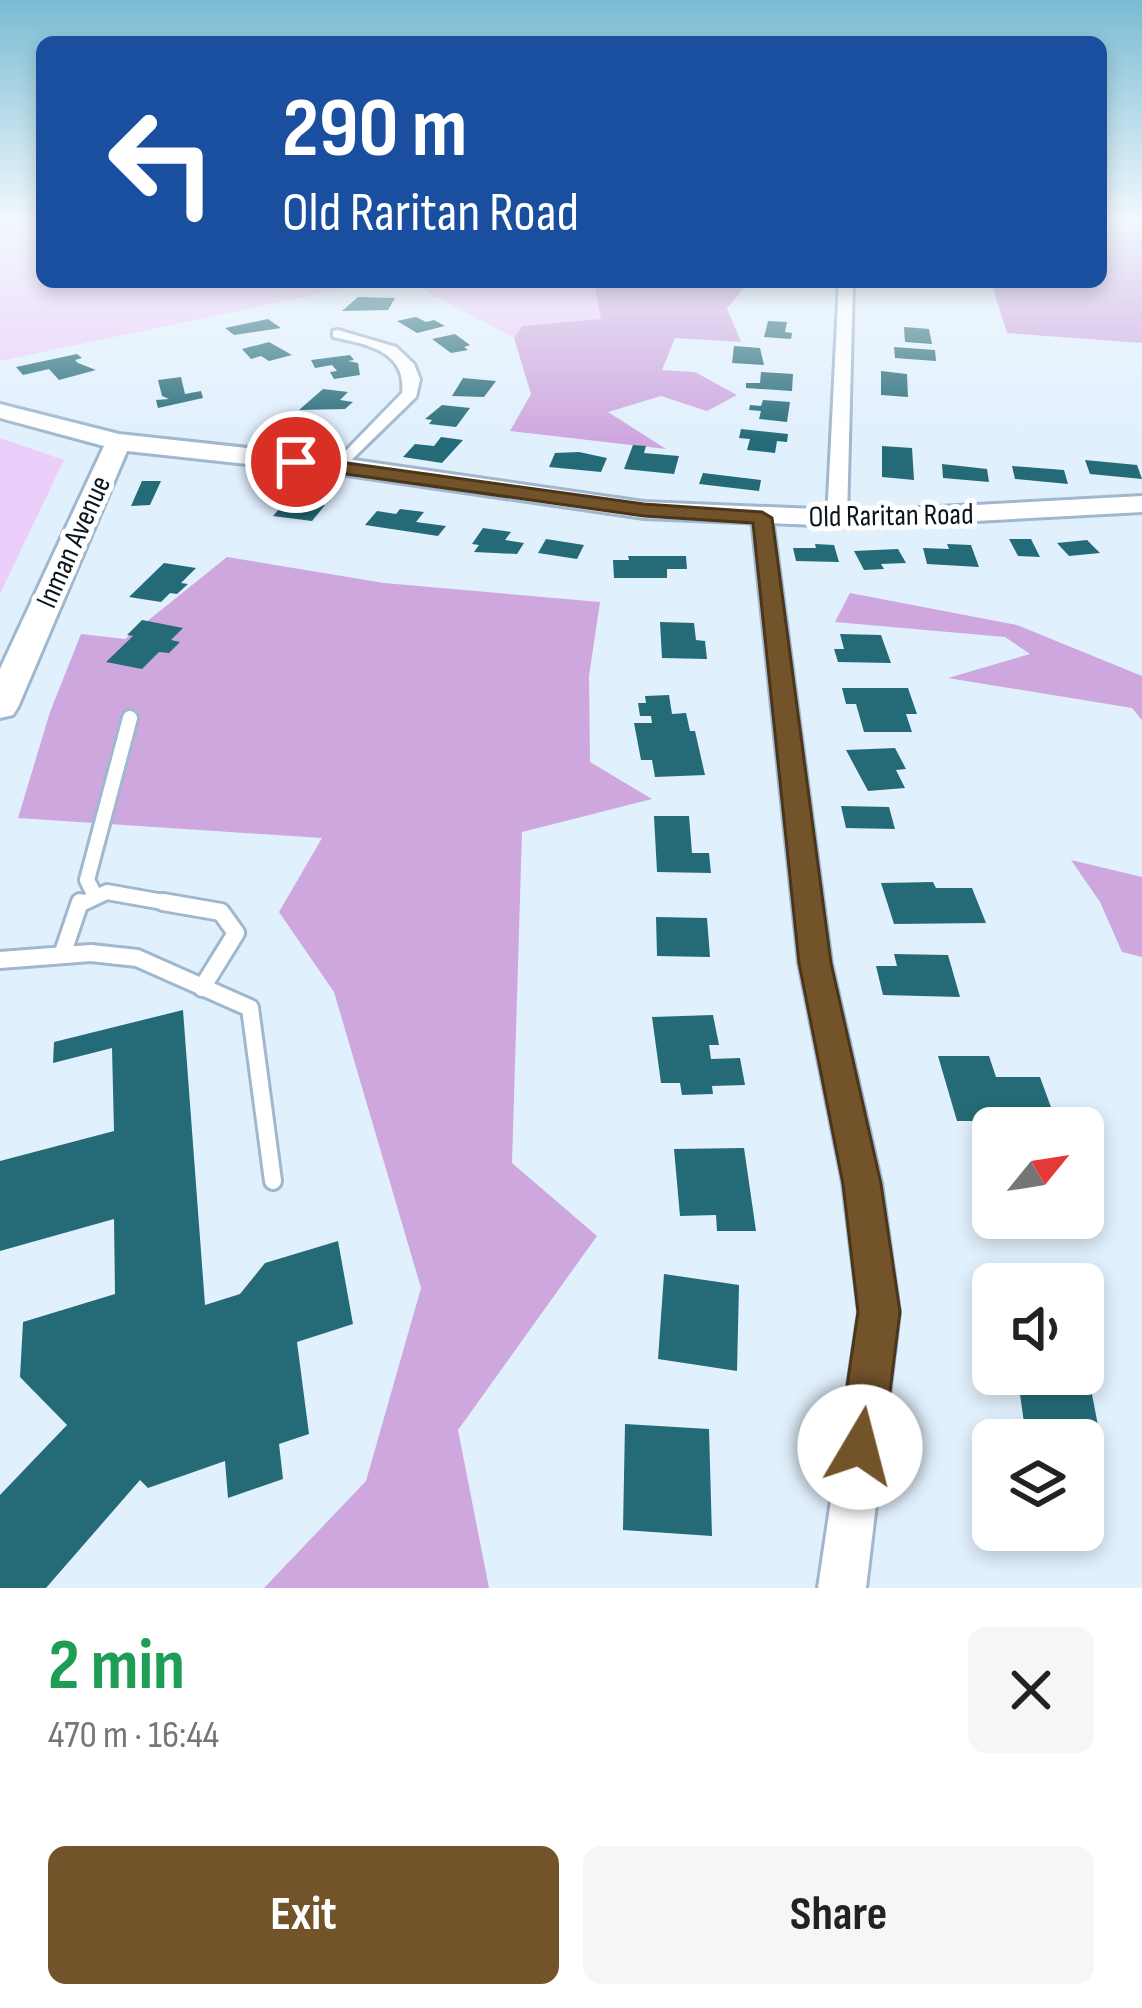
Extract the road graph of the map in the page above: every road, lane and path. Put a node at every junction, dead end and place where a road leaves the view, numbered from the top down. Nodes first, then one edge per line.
1 (845, 292) edge
2 (338, 334) dead end
3 (0, 411) edge
4 (118, 442) junction
5 (340, 466) junction
6 (1142, 504) edge
7 (762, 518) junction
8 (837, 519) junction
9 (0, 707) edge
10 (130, 718) dead end
11 (95, 896) junction
12 (62, 956) junction
13 (0, 960) edge
14 (202, 988) junction
15 (273, 1181) dead end
16 (842, 1588) edge

1 - 8 street
2 - 5 street
3 - 4 street, Old Raritan Road
4 - 5 street, Old Raritan Road
4 - 9 street, Inman Avenue
5 - 7 street, Old Raritan Road
6 - 8 street, Old Raritan Road
7 - 8 street, Old Raritan Road
7 - 16 street
10 - 11 lane
11 - 12 lane
11 - 14 lane
12 - 13 lane
12 - 14 lane
14 - 15 lane

